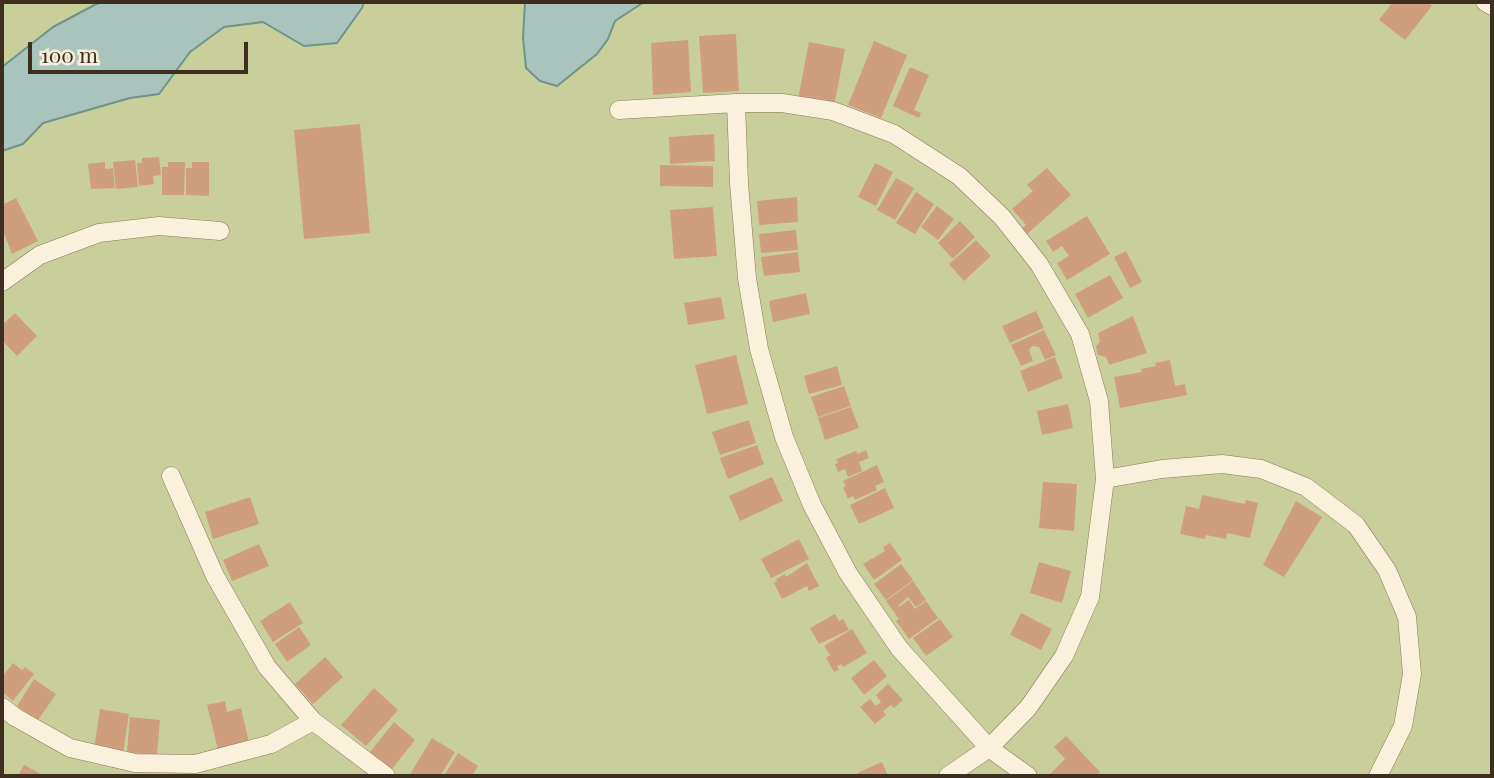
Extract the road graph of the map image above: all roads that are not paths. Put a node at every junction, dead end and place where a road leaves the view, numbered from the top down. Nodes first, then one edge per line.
1 (1485, 2) edge
2 (1492, 6) edge
3 (736, 103) junction
4 (619, 110) dead end
5 (219, 231) dead end
6 (2, 282) edge
7 (171, 476) dead end
8 (1105, 479) junction
9 (2, 707) edge
10 (313, 721) junction
11 (989, 748) junction
12 (386, 776) edge
13 (948, 776) edge
14 (1028, 776) edge
15 (1378, 776) edge

1 - 2 street
3 - 4 street
3 - 8 street
3 - 11 street
5 - 6 street
7 - 10 street
8 - 11 street
8 - 15 street
9 - 10 street
10 - 12 street
11 - 13 street
11 - 14 street

